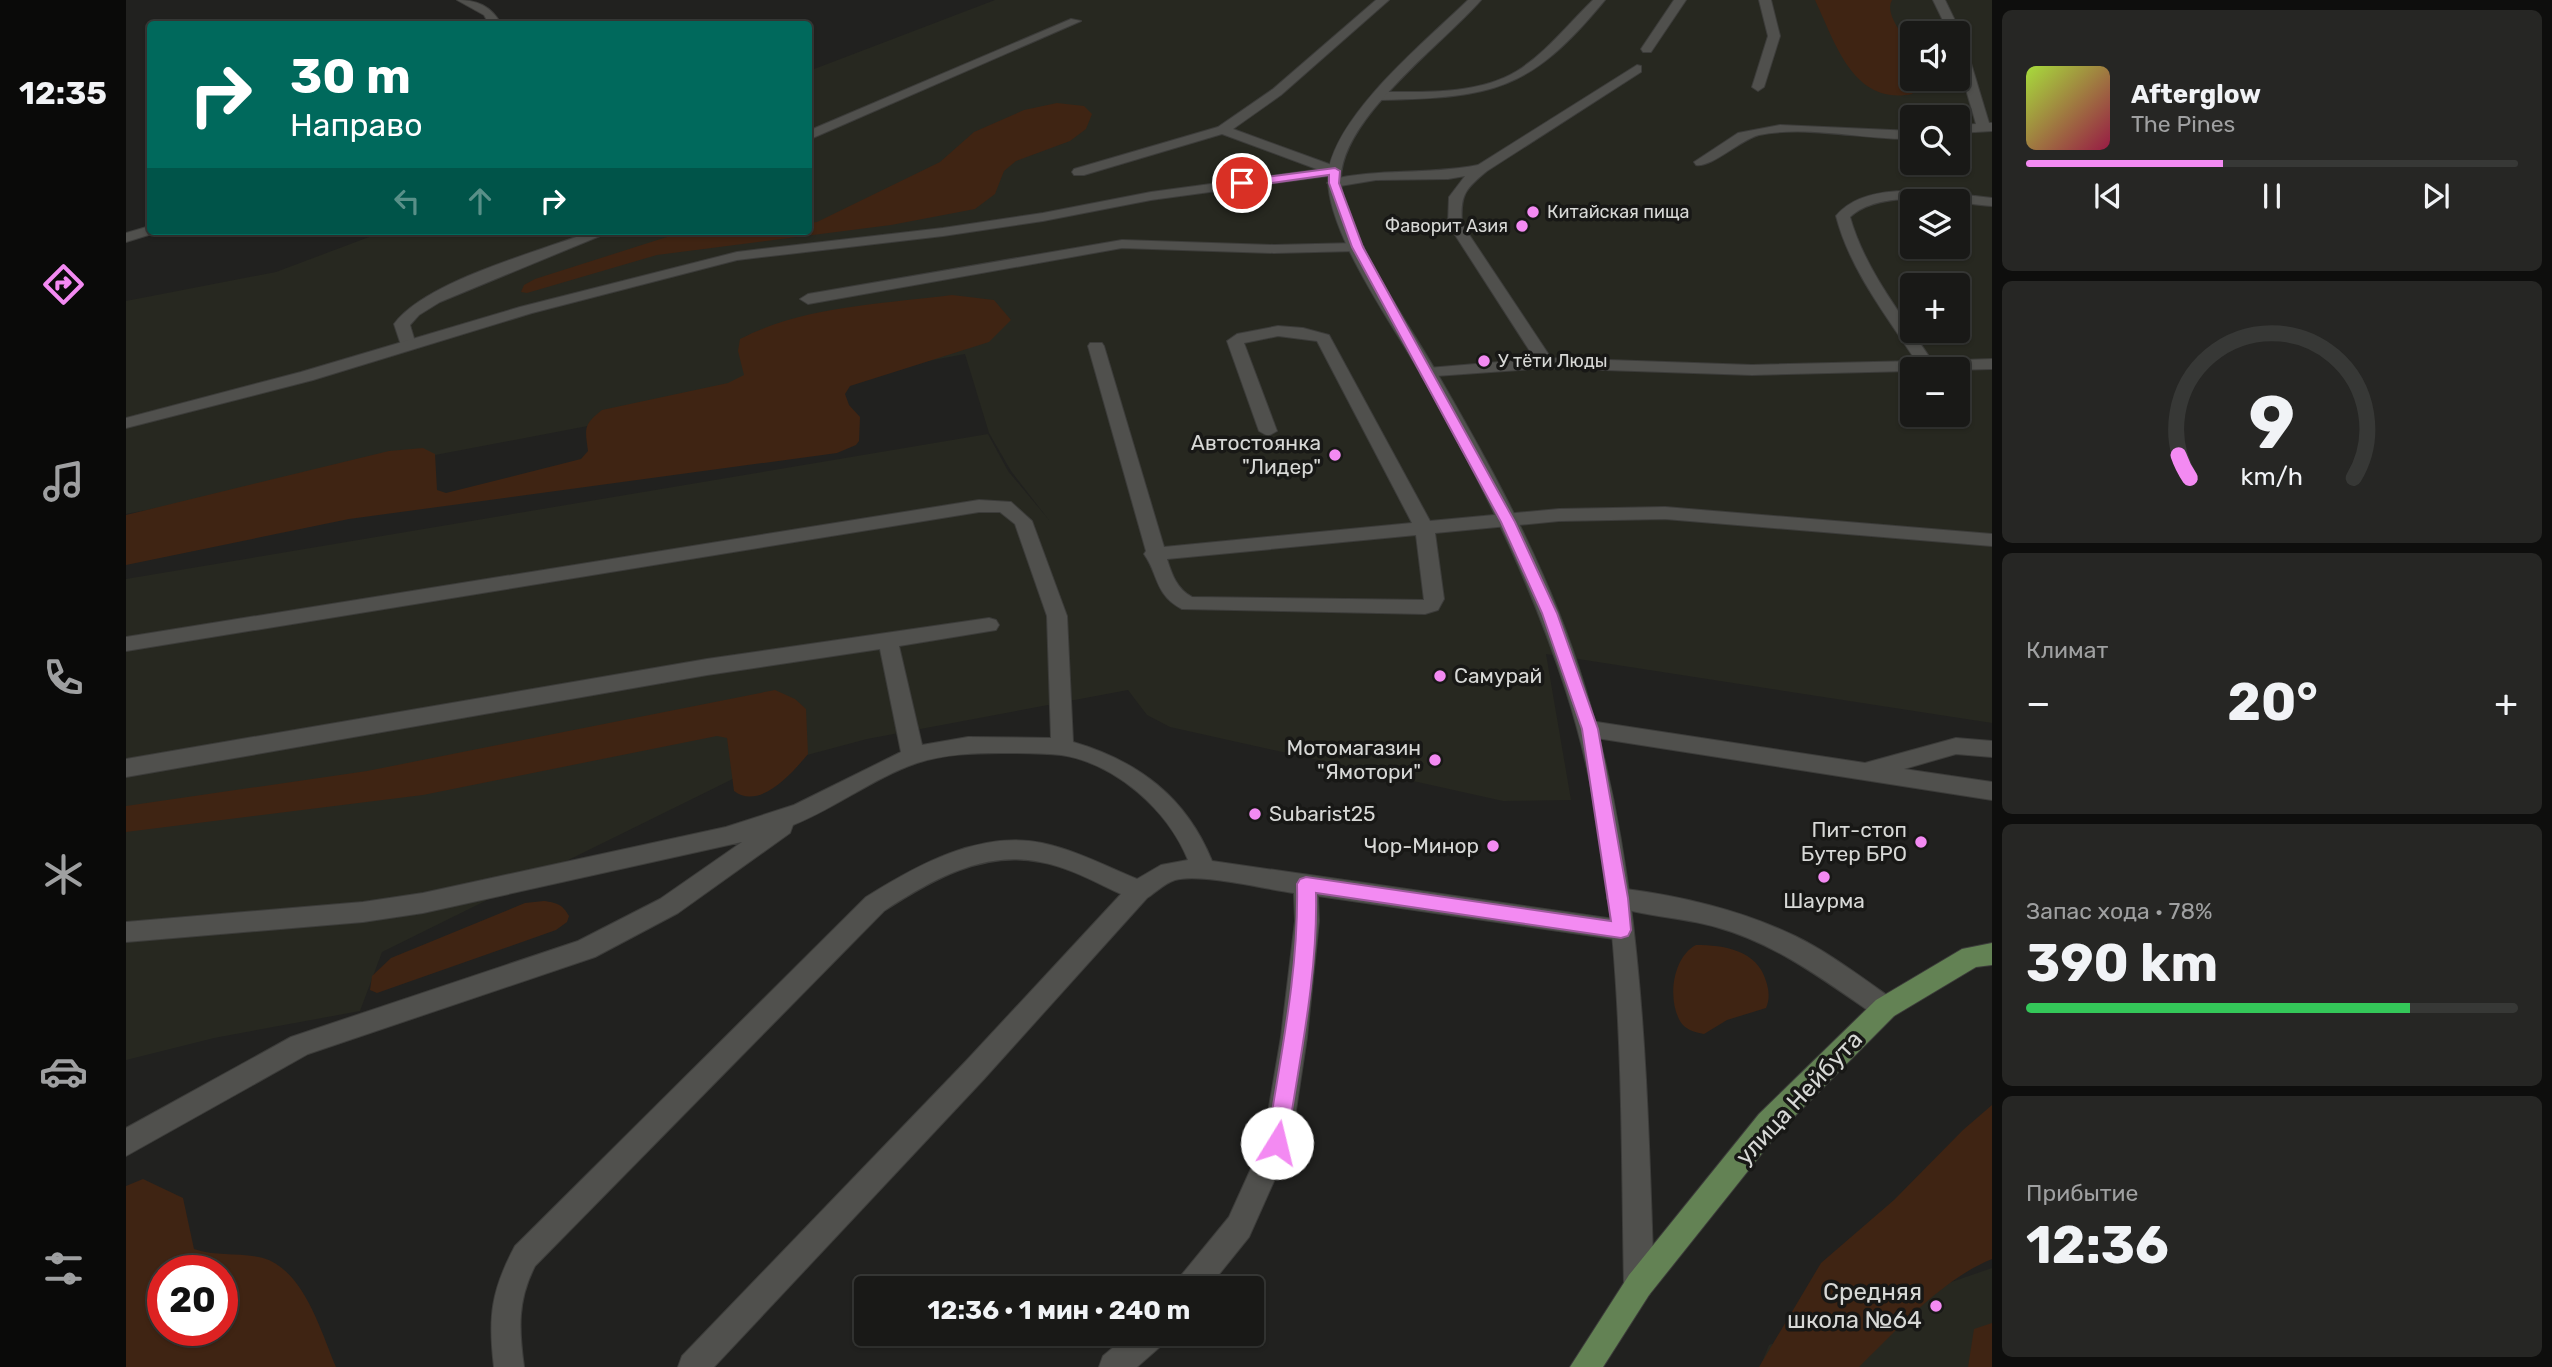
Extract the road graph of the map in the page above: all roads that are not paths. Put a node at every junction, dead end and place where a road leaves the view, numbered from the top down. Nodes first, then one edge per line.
1 (463, 0) edge
2 (1383, 0) edge
3 (1475, 0) edge
4 (1599, 0) edge
5 (1680, 0) edge
6 (1765, 0) edge
7 (1939, 0) edge
8 (493, 21) edge
9 (1074, 21) dead end
10 (1949, 21) edge
11 (1647, 49) dead end
12 (1637, 69) dead end
13 (1970, 76) edge
14 (1758, 87) dead end
15 (1379, 96) junction
16 (1987, 127) edge
17 (1223, 130) junction
18 (812, 134) edge
19 (1900, 135) edge
20 (1701, 162) dead end
21 (1482, 168) junction
22 (1079, 172) dead end
23 (1335, 177) junction
24 (1992, 202) edge
25 (147, 231) edge
26 (595, 235) edge
27 (126, 238) edge
28 (1357, 247) junction
29 (808, 299) dead end
30 (408, 345) junction
31 (1097, 346) dead end
32 (1922, 357) edge
33 (1546, 363) junction
34 (1970, 364) edge
35 (1992, 364) edge
36 (1900, 366) edge
37 (1429, 373) junction
38 (126, 423) edge
39 (1268, 431) dead end
40 (1508, 522) junction
41 (1425, 530) junction
42 (1992, 540) edge
43 (1154, 554) junction
44 (989, 625) dead end
45 (888, 640) junction
46 (126, 644) edge
47 (1590, 729) junction
48 (1062, 747) junction
49 (1992, 749) edge
50 (913, 756) junction
51 (126, 768) edge
52 (1864, 771) junction
53 (1992, 791) edge
54 (803, 811) junction
55 (1204, 870) junction
56 (1306, 884) junction
57 (1139, 891) junction
58 (1619, 898) junction
59 (1621, 930) junction
60 (126, 933) edge
61 (1992, 954) edge
62 (1885, 1008) junction
63 (126, 1143) edge
64 (1199, 1276) edge
65 (1639, 1285) junction
66 (1138, 1346) edge
67 (509, 1367) edge
68 (693, 1367) edge
69 (1114, 1367) edge
70 (1585, 1367) edge

1 - 8 street
2 - 17 street
3 - 15 street
4 - 15 street
5 - 11 street
6 - 14 street
7 - 10 street
9 - 18 street
12 - 21 street
13 - 16 street
15 - 23 street
17 - 22 street
17 - 23 street
19 - 20 street
21 - 23 street
21 - 33 street
23 - 28 street
23 - 30 street
24 - 32 street
25 - 27 street
26 - 30 street
28 - 29 street
28 - 37 street
30 - 38 street
31 - 43 street
33 - 36 street
33 - 37 street
34 - 35 street
37 - 40 street
39 - 41 street
40 - 41 street
40 - 42 street
40 - 47 street
41 - 43 street
41 - 43 street
44 - 45 street
45 - 50 street
45 - 51 street
46 - 48 street
47 - 52 street
47 - 58 street
48 - 50 street
48 - 55 street
49 - 52 street
50 - 54 street
52 - 53 street
54 - 60 street
54 - 63 street
55 - 56 street
55 - 57 street
56 - 59 street
56 - 64 street
57 - 67 street
57 - 68 street
58 - 59 street
58 - 62 street
59 - 65 street
61 - 62 main road, улица Нейбута
62 - 65 main road, улица Нейбута
65 - 70 main road, улица Нейбута
66 - 69 street

